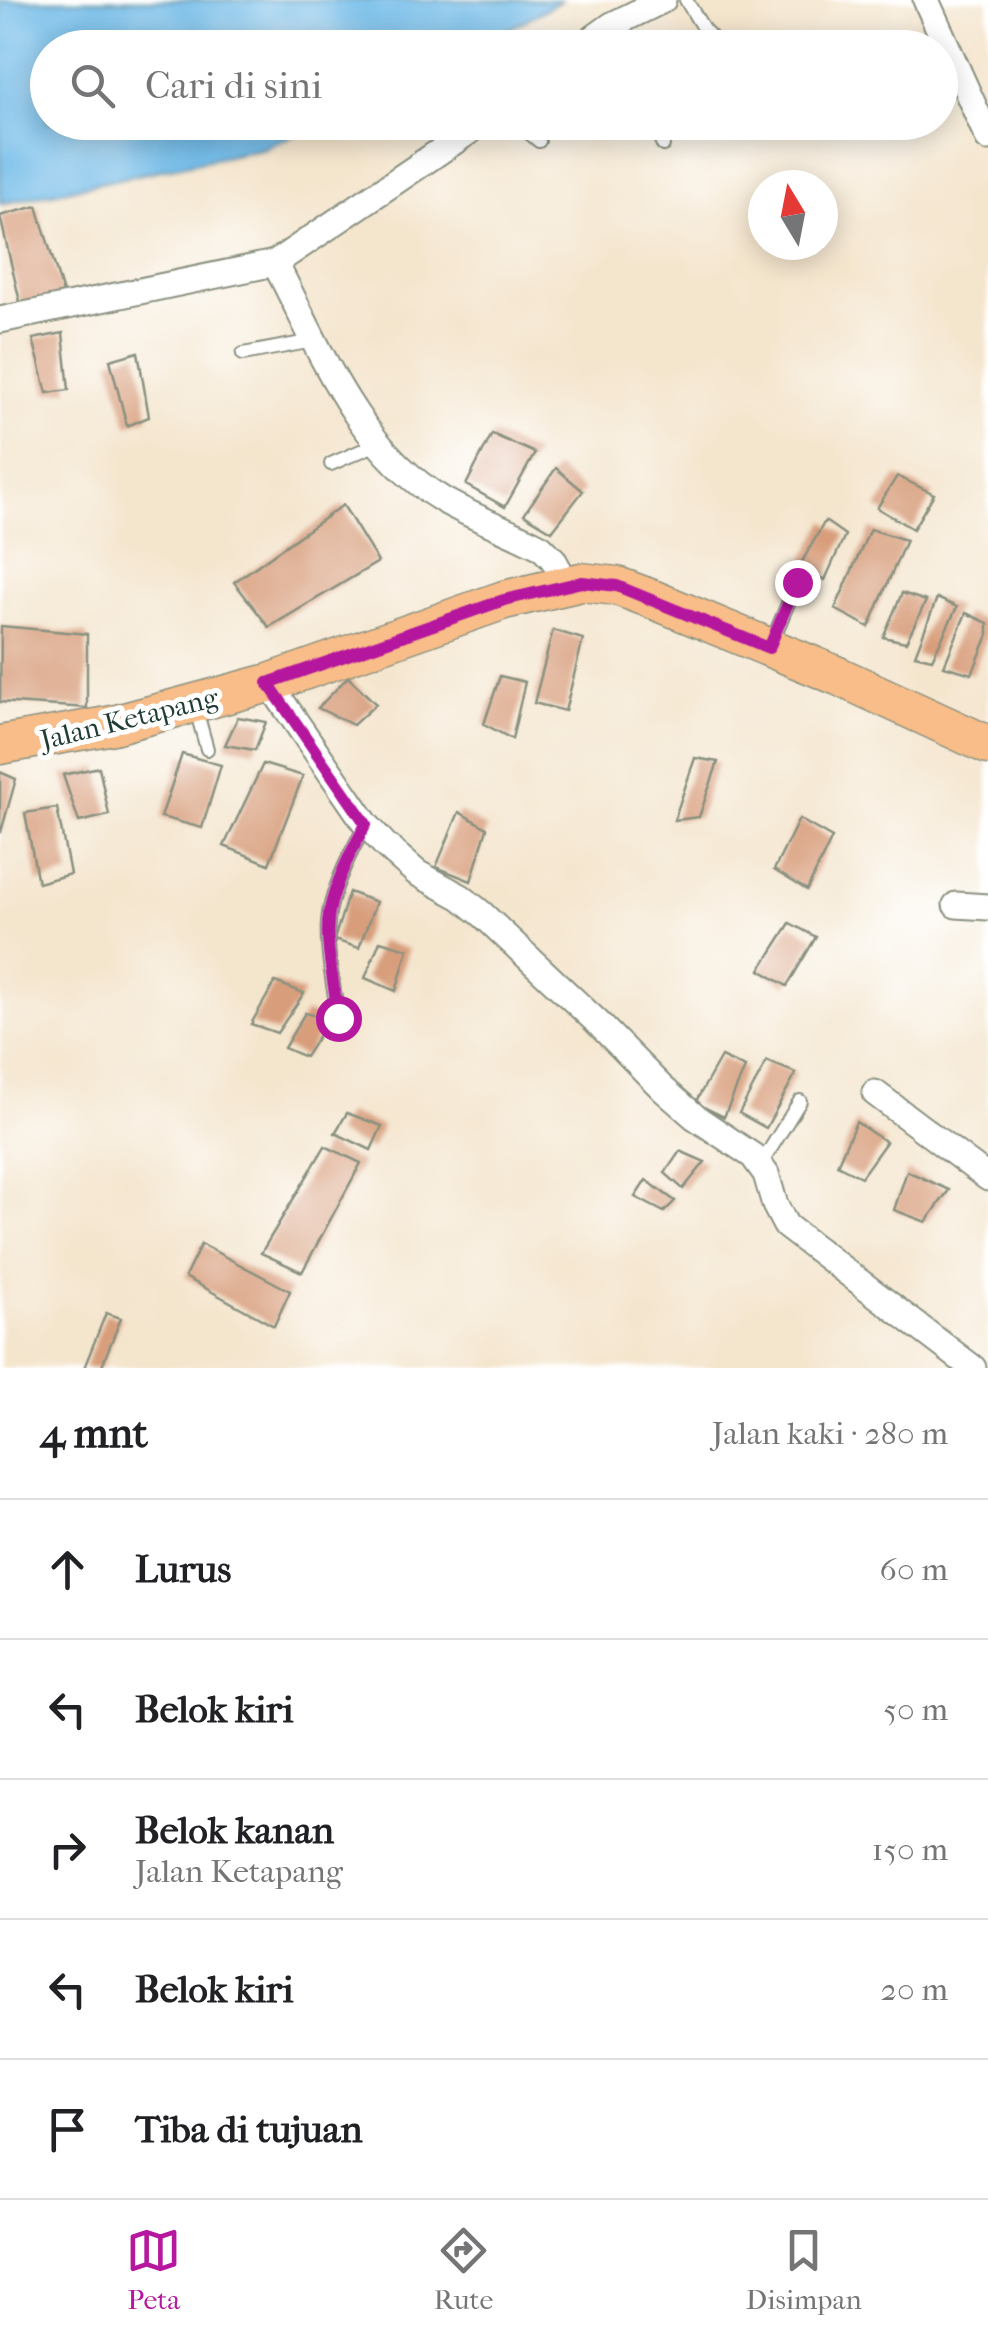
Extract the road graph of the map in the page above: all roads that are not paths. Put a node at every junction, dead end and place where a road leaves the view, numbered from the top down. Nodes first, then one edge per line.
1 (663, 0) edge
2 (686, 0) edge
3 (926, 0) edge
4 (625, 30) edge
5 (704, 30) edge
6 (939, 30) edge
7 (958, 71) edge
8 (988, 138) edge
9 (456, 140) edge
10 (537, 140) edge
11 (661, 140) edge
12 (539, 142) dead end
13 (663, 145) dead end
14 (275, 263) junction
15 (0, 320) edge
16 (313, 340) junction
17 (243, 354) dead end
18 (380, 443) junction
19 (331, 464) dead end
20 (797, 582) dead end
21 (567, 584) junction
22 (769, 648) junction
23 (268, 683) junction
24 (194, 704) junction
25 (0, 745) edge
26 (988, 745) edge
27 (207, 749) dead end
28 (366, 824) junction
29 (956, 905) dead end
30 (988, 907) edge
31 (338, 1018) dead end
32 (875, 1093) dead end
33 (800, 1101) dead end
34 (761, 1164) junction
35 (988, 1178) edge
36 (973, 1368) edge

1 - 4 street
2 - 5 lane
3 - 6 street
7 - 8 street
9 - 14 street
10 - 12 lane
11 - 13 lane
14 - 15 street
14 - 16 street
16 - 17 lane
16 - 18 street
18 - 19 lane
18 - 21 street
20 - 22 lane
21 - 22 main road, Jalan Ketapang
21 - 23 main road, Jalan Ketapang
22 - 26 main road, Jalan Ketapang
23 - 24 main road, Jalan Ketapang
23 - 28 street
24 - 25 main road, Jalan Ketapang
24 - 27 lane
28 - 31 lane
28 - 34 street
29 - 30 street
32 - 35 street
33 - 34 lane
34 - 36 street

